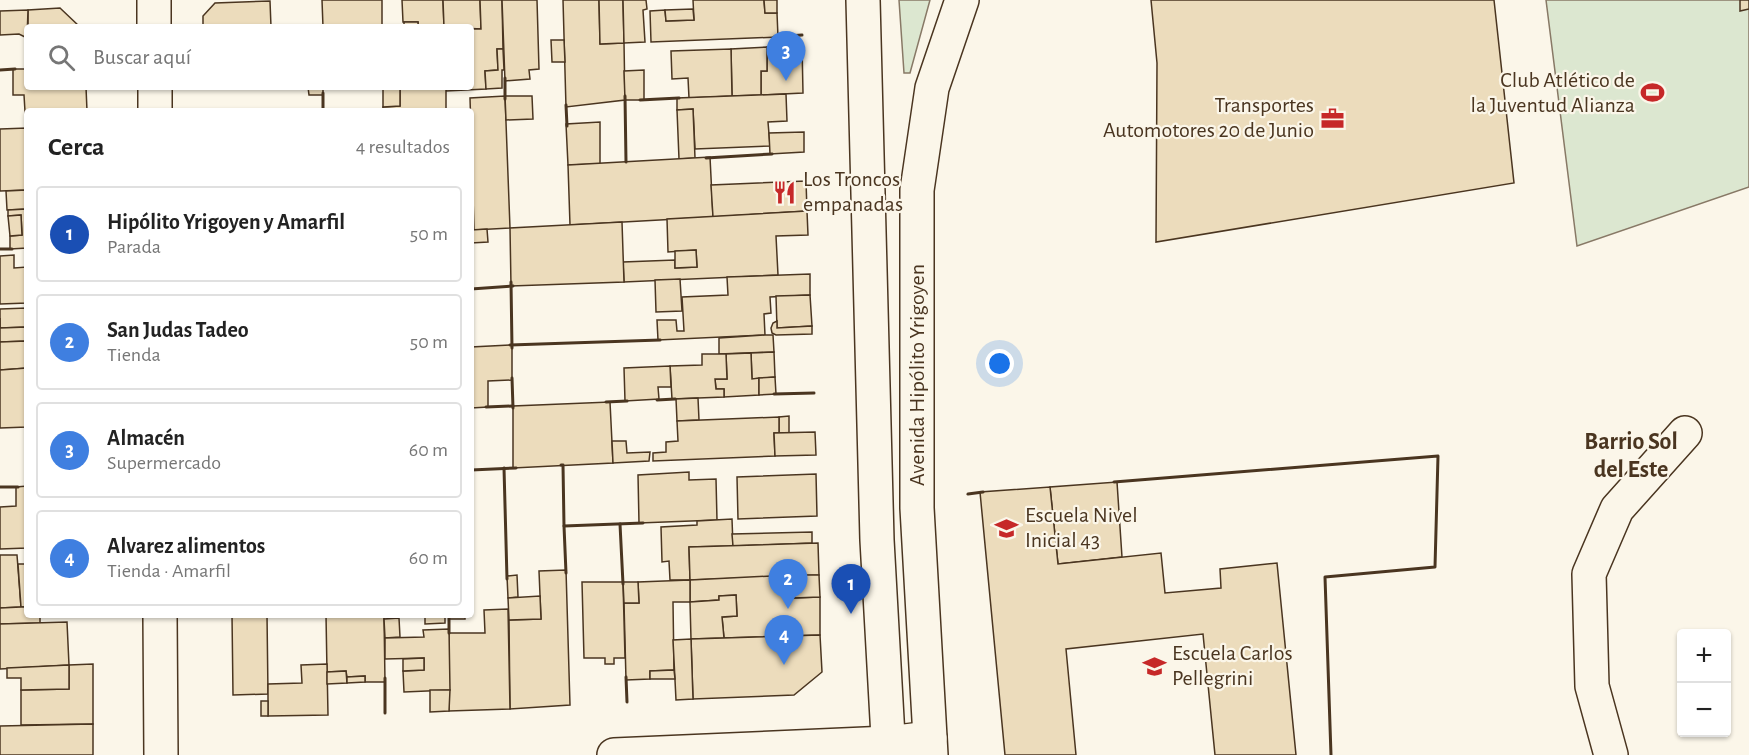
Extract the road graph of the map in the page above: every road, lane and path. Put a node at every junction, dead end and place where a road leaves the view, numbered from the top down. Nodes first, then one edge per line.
1 (154, 0) edge
2 (962, 0) edge
3 (860, 9) edge
4 (154, 24) edge
5 (155, 90) edge
6 (155, 108) edge
7 (1685, 433) dead end
8 (160, 618) edge
9 (931, 746) edge
10 (888, 749) edge
11 (161, 755) edge
12 (614, 755) edge
13 (1611, 755) edge

1 - 4 main road
2 - 9 main road, Avenida Hipólito Yrigoyen
3 - 10 main road, Avenida Hipólito Yrigoyen
5 - 6 main road
7 - 13 main road
8 - 11 main road
9 - 10 main road
10 - 12 main road

